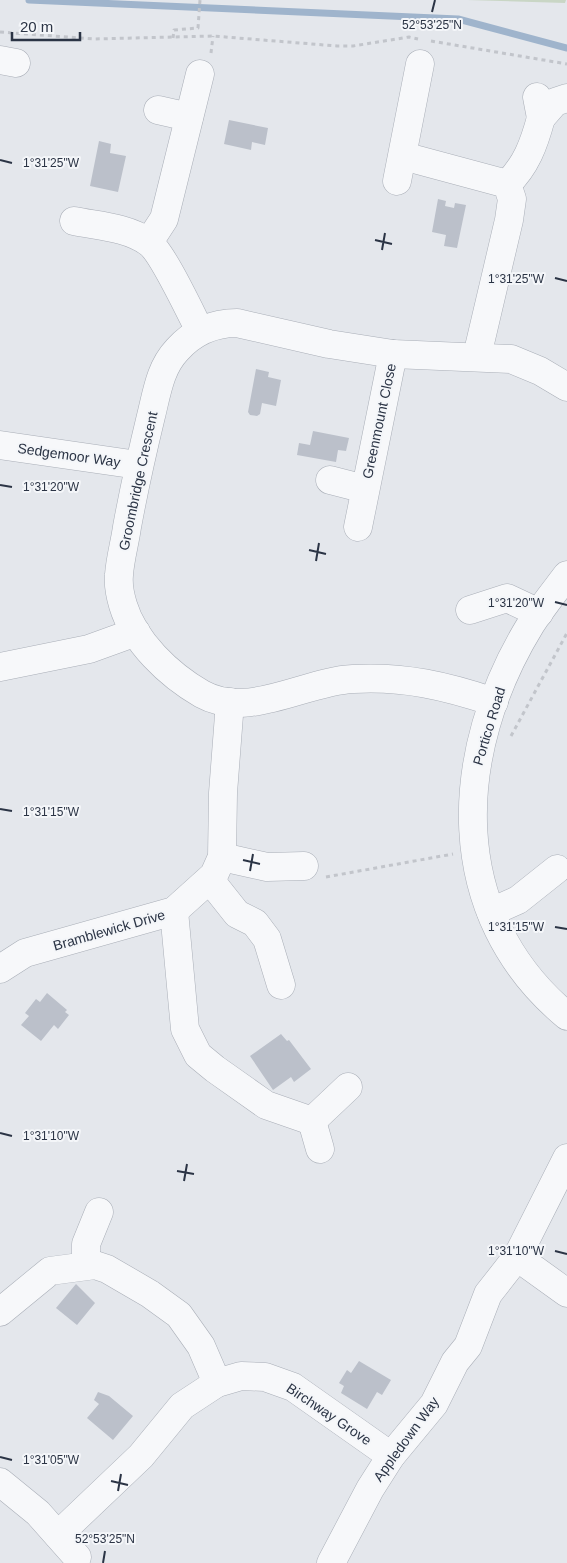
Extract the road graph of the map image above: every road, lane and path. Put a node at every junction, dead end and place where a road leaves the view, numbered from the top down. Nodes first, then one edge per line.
1 (200, 0) edge
2 (0, 32) edge
3 (173, 38) junction
4 (420, 64) dead end
5 (567, 64) edge
6 (200, 74) dead end
7 (567, 98) edge
8 (158, 110) dead end
9 (189, 117) junction
10 (507, 184) junction
11 (74, 221) dead end
12 (149, 242) junction
13 (200, 331) junction
14 (392, 354) junction
15 (477, 356) junction
16 (567, 387) edge
17 (0, 445) edge
18 (138, 465) junction
19 (330, 480) dead end
20 (365, 489) junction
21 (358, 526) dead end
22 (567, 575) edge
23 (470, 610) dead end
24 (539, 613) junction
25 (136, 632) junction
26 (567, 633) edge
27 (0, 667) edge
28 (230, 702) junction
29 (494, 702) junction
30 (510, 737) dead end
31 (304, 866) dead end
32 (216, 868) junction
33 (557, 869) dead end
34 (174, 911) junction
35 (491, 912) junction
36 (0, 969) edge
37 (281, 985) dead end
38 (564, 1009) edge
39 (348, 1087) dead end
40 (312, 1121) junction
41 (320, 1149) dead end
42 (567, 1158) edge
43 (99, 1212) dead end
44 (517, 1257) junction
45 (86, 1264) junction
46 (567, 1293) edge
47 (4, 1301) edge
48 (217, 1382) junction
49 (390, 1456) junction
50 (0, 1482) edge
51 (58, 1535) junction
52 (77, 1557) dead end
53 (331, 1563) edge

1 - 3 path
2 - 3 path
3 - 5 path
4 - 10 street
6 - 9 street
7 - 10 street
8 - 9 street
9 - 12 street
10 - 15 street
11 - 12 street
12 - 13 street
13 - 14 street, Groombridge Crescent
13 - 18 street, Groombridge Crescent
14 - 15 street, Groombridge Crescent
14 - 20 street, Greenmount Close
15 - 16 street, Groombridge Crescent
17 - 18 street, Sedgemoor Way
18 - 25 street, Groombridge Crescent
19 - 20 street, Greenmount Close
20 - 21 street, Greenmount Close
22 - 24 street, Portico Road
23 - 24 street
24 - 29 street, Portico Road
25 - 27 street
25 - 28 street, Groombridge Crescent
26 - 30 path
28 - 29 street, Groombridge Crescent
28 - 32 street
29 - 35 street, Portico Road
31 - 32 street
32 - 34 street, Bramblewick Drive
32 - 37 street
33 - 35 street
34 - 36 street, Bramblewick Drive
34 - 40 street
35 - 38 street, Portico Road
39 - 40 street
40 - 41 street
42 - 44 street, Appledown Way
43 - 45 street
44 - 46 street
44 - 49 street, Appledown Way
45 - 47 street
45 - 48 street
48 - 49 street, Birchway Grove
48 - 51 street, Birchway Grove
49 - 53 street, Appledown Way
50 - 51 street
51 - 52 street

